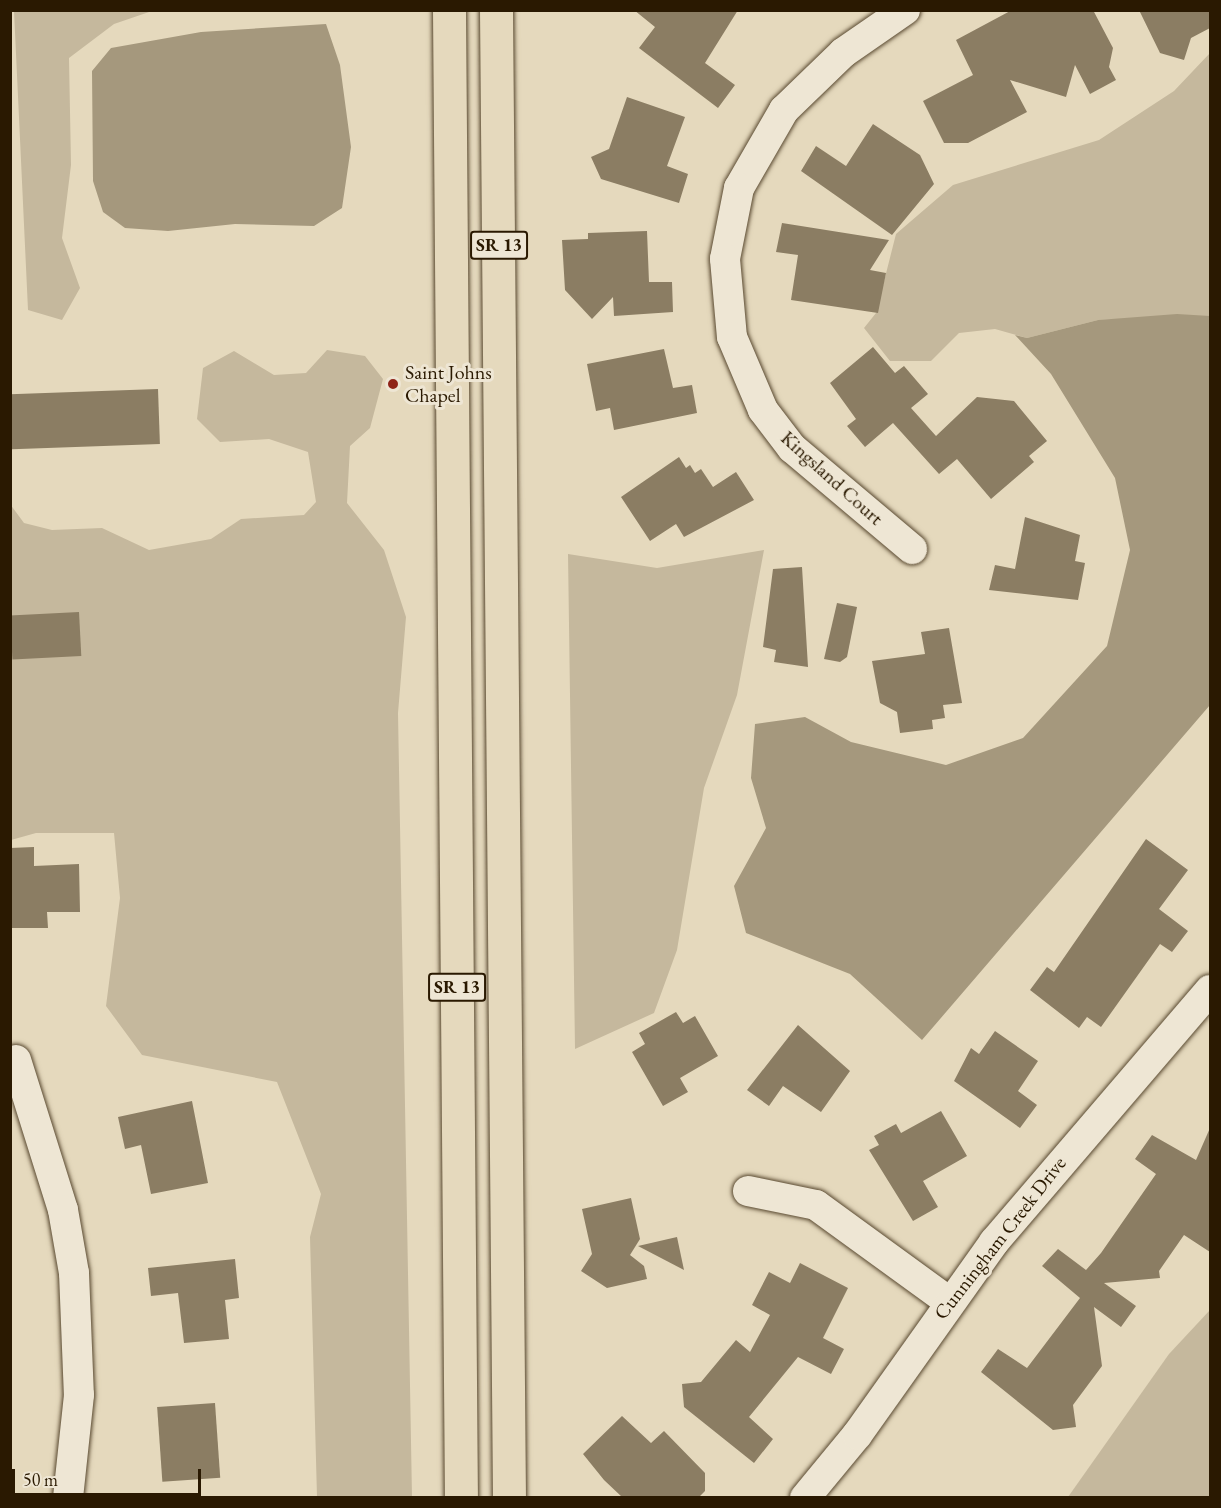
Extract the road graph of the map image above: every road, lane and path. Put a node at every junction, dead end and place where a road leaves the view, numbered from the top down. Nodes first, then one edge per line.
1 (449, 10) edge
2 (496, 10) edge
3 (904, 10) edge
4 (454, 477) junction
5 (501, 480) junction
6 (912, 549) dead end
7 (1210, 990) edge
8 (16, 1060) dead end
9 (748, 1191) dead end
10 (948, 1301) junction
11 (68, 1497) edge
12 (461, 1497) edge
13 (509, 1497) edge
14 (805, 1497) edge

1 - 4 main road, SR 13
2 - 5 main road, SR 13
3 - 6 street, Kingsland Court
4 - 5 main road
4 - 12 main road, SR 13
5 - 13 main road, SR 13
7 - 10 street, Cunningham Creek Drive
8 - 11 street
9 - 10 street
10 - 14 street, Cunningham Creek Drive

